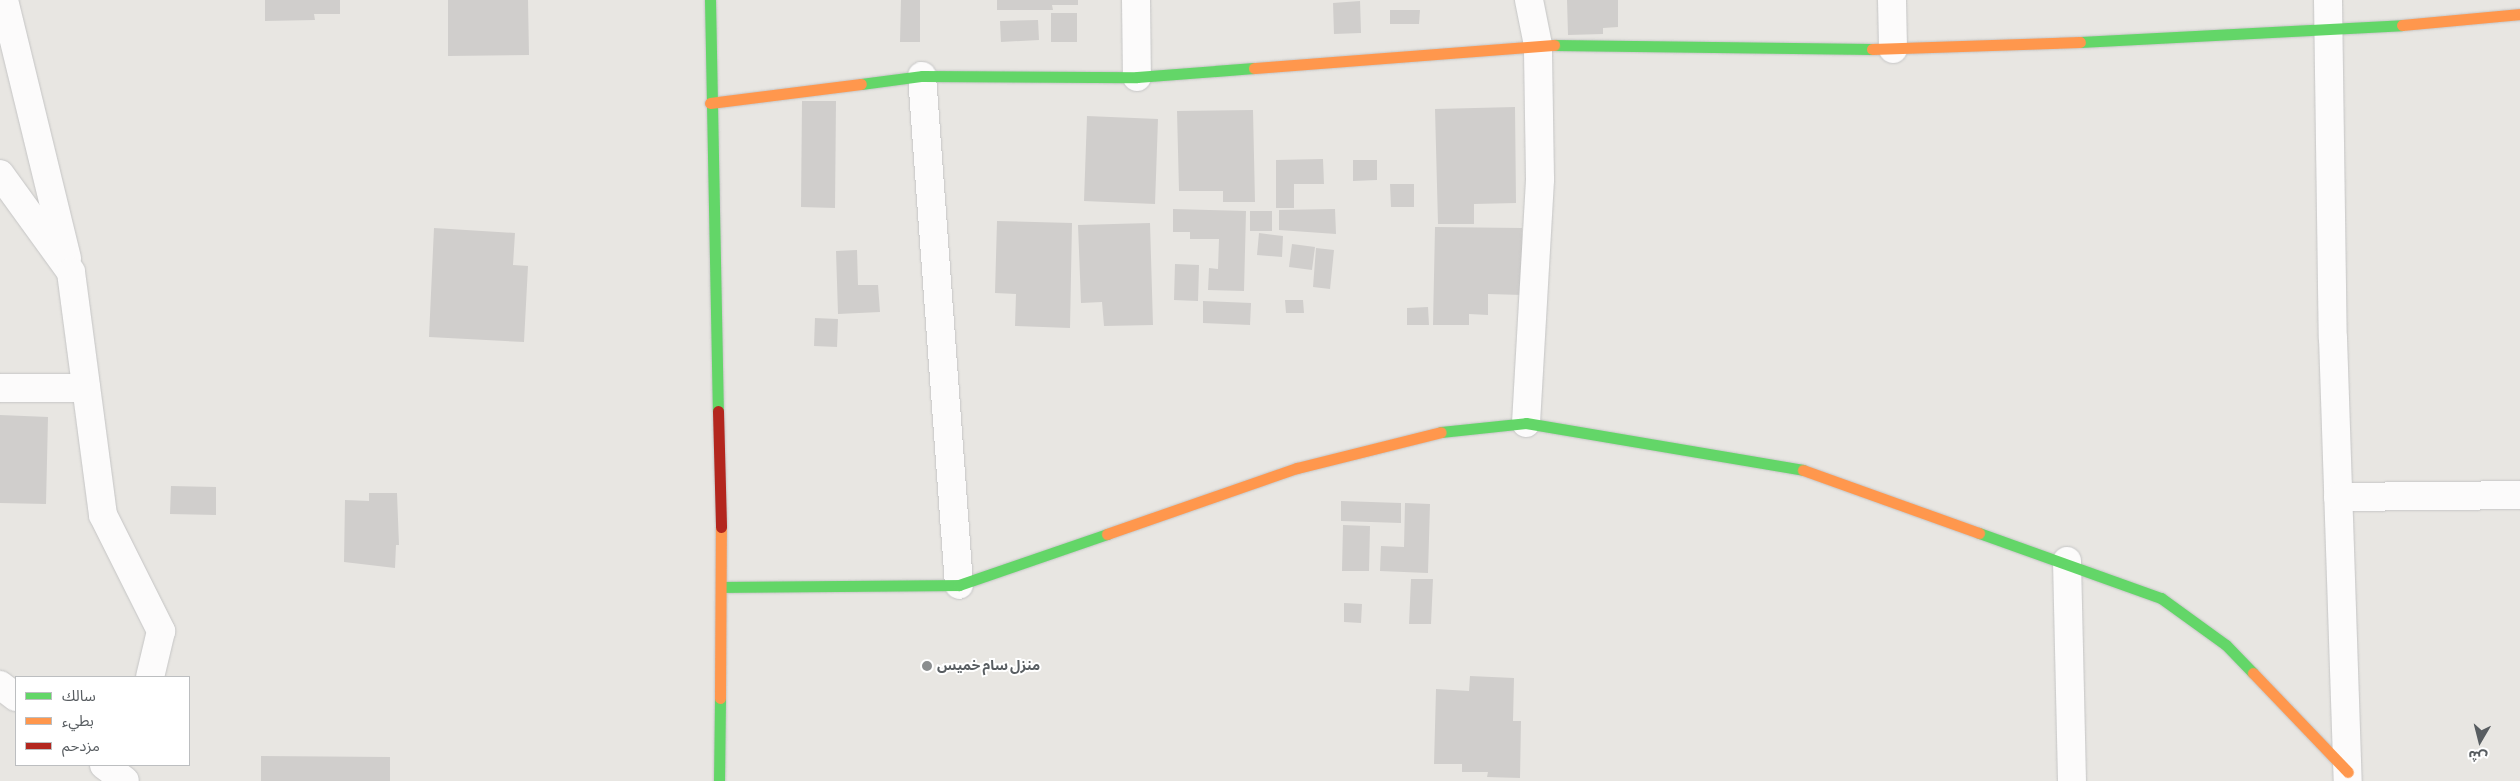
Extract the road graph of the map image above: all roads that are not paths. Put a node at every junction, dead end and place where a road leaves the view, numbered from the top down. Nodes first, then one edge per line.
1 (4, 0) edge
2 (710, 0) edge
3 (1136, 0) edge
4 (1529, 0) edge
5 (1892, 0) edge
6 (2328, 0) edge
7 (2520, 14) edge
8 (2328, 32) junction
9 (1538, 45) junction
10 (1893, 49) junction
11 (922, 76) junction
12 (1137, 77) junction
13 (710, 103) junction
14 (0, 174) edge
15 (71, 272) junction
16 (0, 388) edge
17 (86, 388) junction
18 (1526, 423) junction
19 (2520, 495) edge
20 (2338, 496) junction
21 (2067, 562) junction
22 (959, 585) junction
23 (722, 586) junction
24 (150, 676) edge
25 (0, 685) edge
26 (15, 696) edge
27 (105, 766) edge
28 (131, 766) edge
29 (2348, 776) edge
30 (126, 781) edge
31 (719, 781) edge
32 (2072, 781) edge

1 - 15 street
2 - 13 street
3 - 12 street
4 - 9 street
5 - 10 street
6 - 8 street
7 - 8 street
8 - 10 street
8 - 20 street
9 - 10 street
9 - 12 street
9 - 18 street
11 - 12 street
11 - 13 street
11 - 22 street
13 - 23 street
14 - 15 street
15 - 17 street
16 - 17 street
17 - 24 street
18 - 21 street
18 - 22 street
19 - 20 street
20 - 29 street
21 - 29 street
21 - 32 street
22 - 23 street
23 - 31 street
25 - 26 street
27 - 30 street
28 - 30 street

